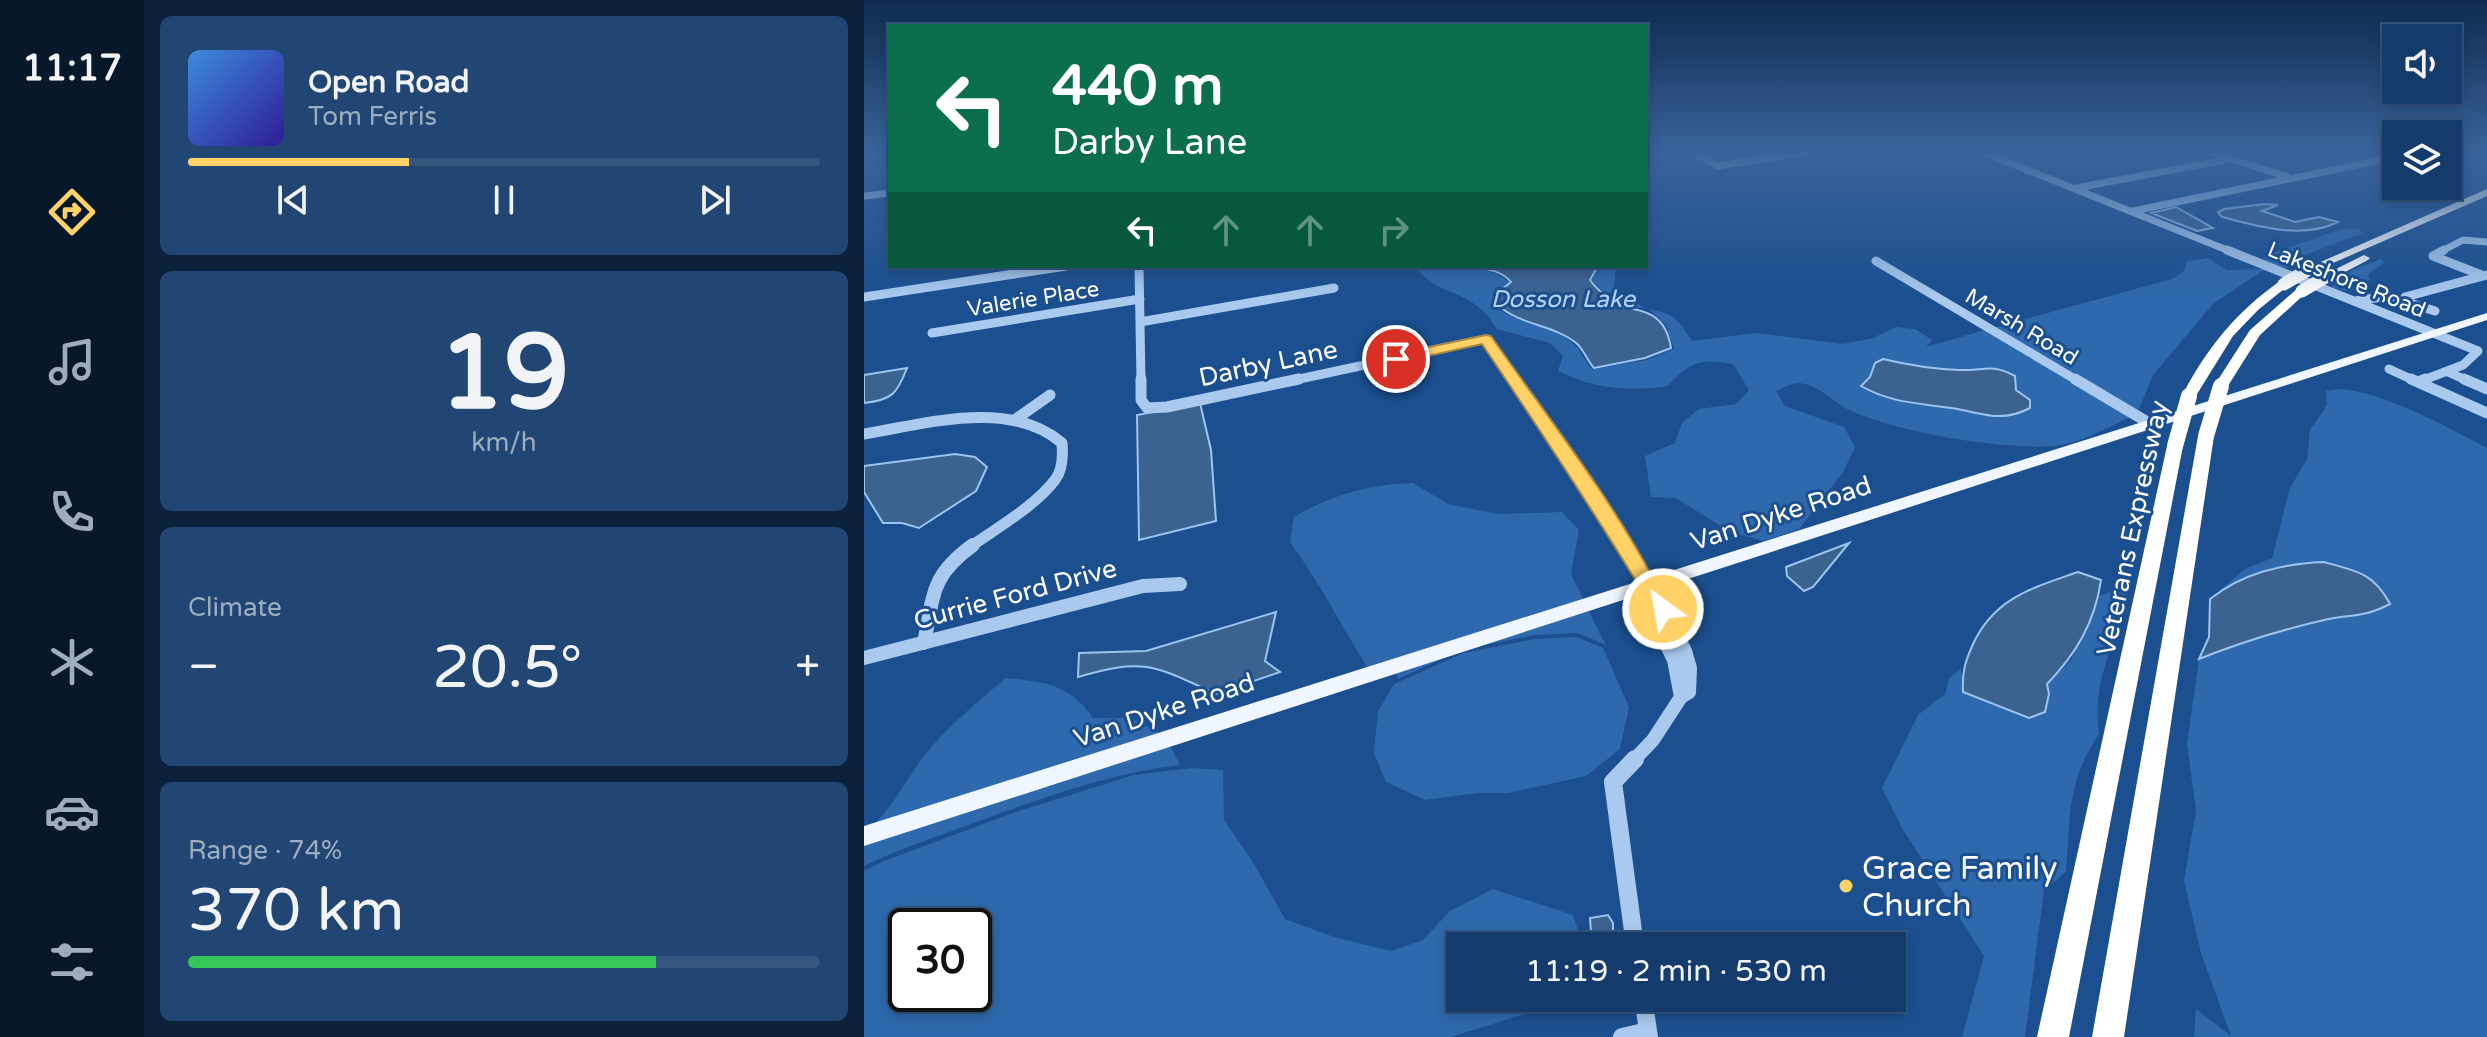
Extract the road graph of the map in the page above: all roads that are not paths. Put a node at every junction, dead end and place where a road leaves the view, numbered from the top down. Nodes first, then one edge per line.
1 (2102, 199) edge
2 (2189, 199) edge
3 (2470, 199) edge
4 (2487, 204) edge
5 (2133, 211) junction
6 (2487, 242) edge
7 (1876, 261) dead end
8 (1053, 268) edge
9 (1139, 268) edge
10 (2485, 275) edge
11 (1334, 288) dead end
12 (864, 297) edge
13 (2405, 297) junction
14 (1140, 299) junction
15 (2355, 301) junction
16 (2435, 311) dead end
17 (2487, 316) edge
18 (1140, 322) junction
19 (932, 333) dead end
20 (2432, 333) junction
21 (2467, 347) junction
22 (2466, 362) junction
23 (2389, 369) dead end
24 (2448, 372) junction
25 (2418, 382) junction
26 (2487, 389) edge
27 (1050, 395) dead end
28 (2487, 413) edge
29 (1016, 419) junction
30 (2149, 423) junction
31 (864, 434) edge
32 (1180, 584) dead end
33 (1646, 585) junction
34 (924, 643) junction
35 (864, 658) edge
36 (864, 836) edge
37 (1633, 932) edge
38 (1645, 1012) edge
39 (1649, 1034) edge
40 (1622, 1037) edge
41 (2053, 1037) edge
42 (2108, 1037) edge

1 - 5 street, Lakeshore Road
2 - 5 street
3 - 41 highway, Veterans Expressway, bridge
4 - 42 highway, Veterans Expressway, bridge
5 - 15 street, Lakeshore Road
6 - 10 street
7 - 30 street, Marsh Road
8 - 12 street
9 - 14 street, Darby Lane
10 - 13 street
11 - 18 street
13 - 15 street
13 - 16 street
14 - 18 street, Darby Lane
14 - 19 street, Valerie Place
15 - 20 street, Lakeshore Road
17 - 20 main road, Van Dyke Road
18 - 33 street, Darby Lane
20 - 21 street, Lakeshore Road
20 - 30 main road, Van Dyke Road
21 - 22 street
21 - 22 street, Lakeshore Road
22 - 24 street
23 - 25 street
24 - 25 street
24 - 26 street
25 - 28 street
27 - 29 street
29 - 31 street
29 - 34 street
30 - 33 main road, Van Dyke Road
32 - 34 street, Currie Ford Drive
33 - 36 main road, Van Dyke Road
33 - 37 street
34 - 35 street, Currie Ford Drive
38 - 39 street
39 - 40 street

